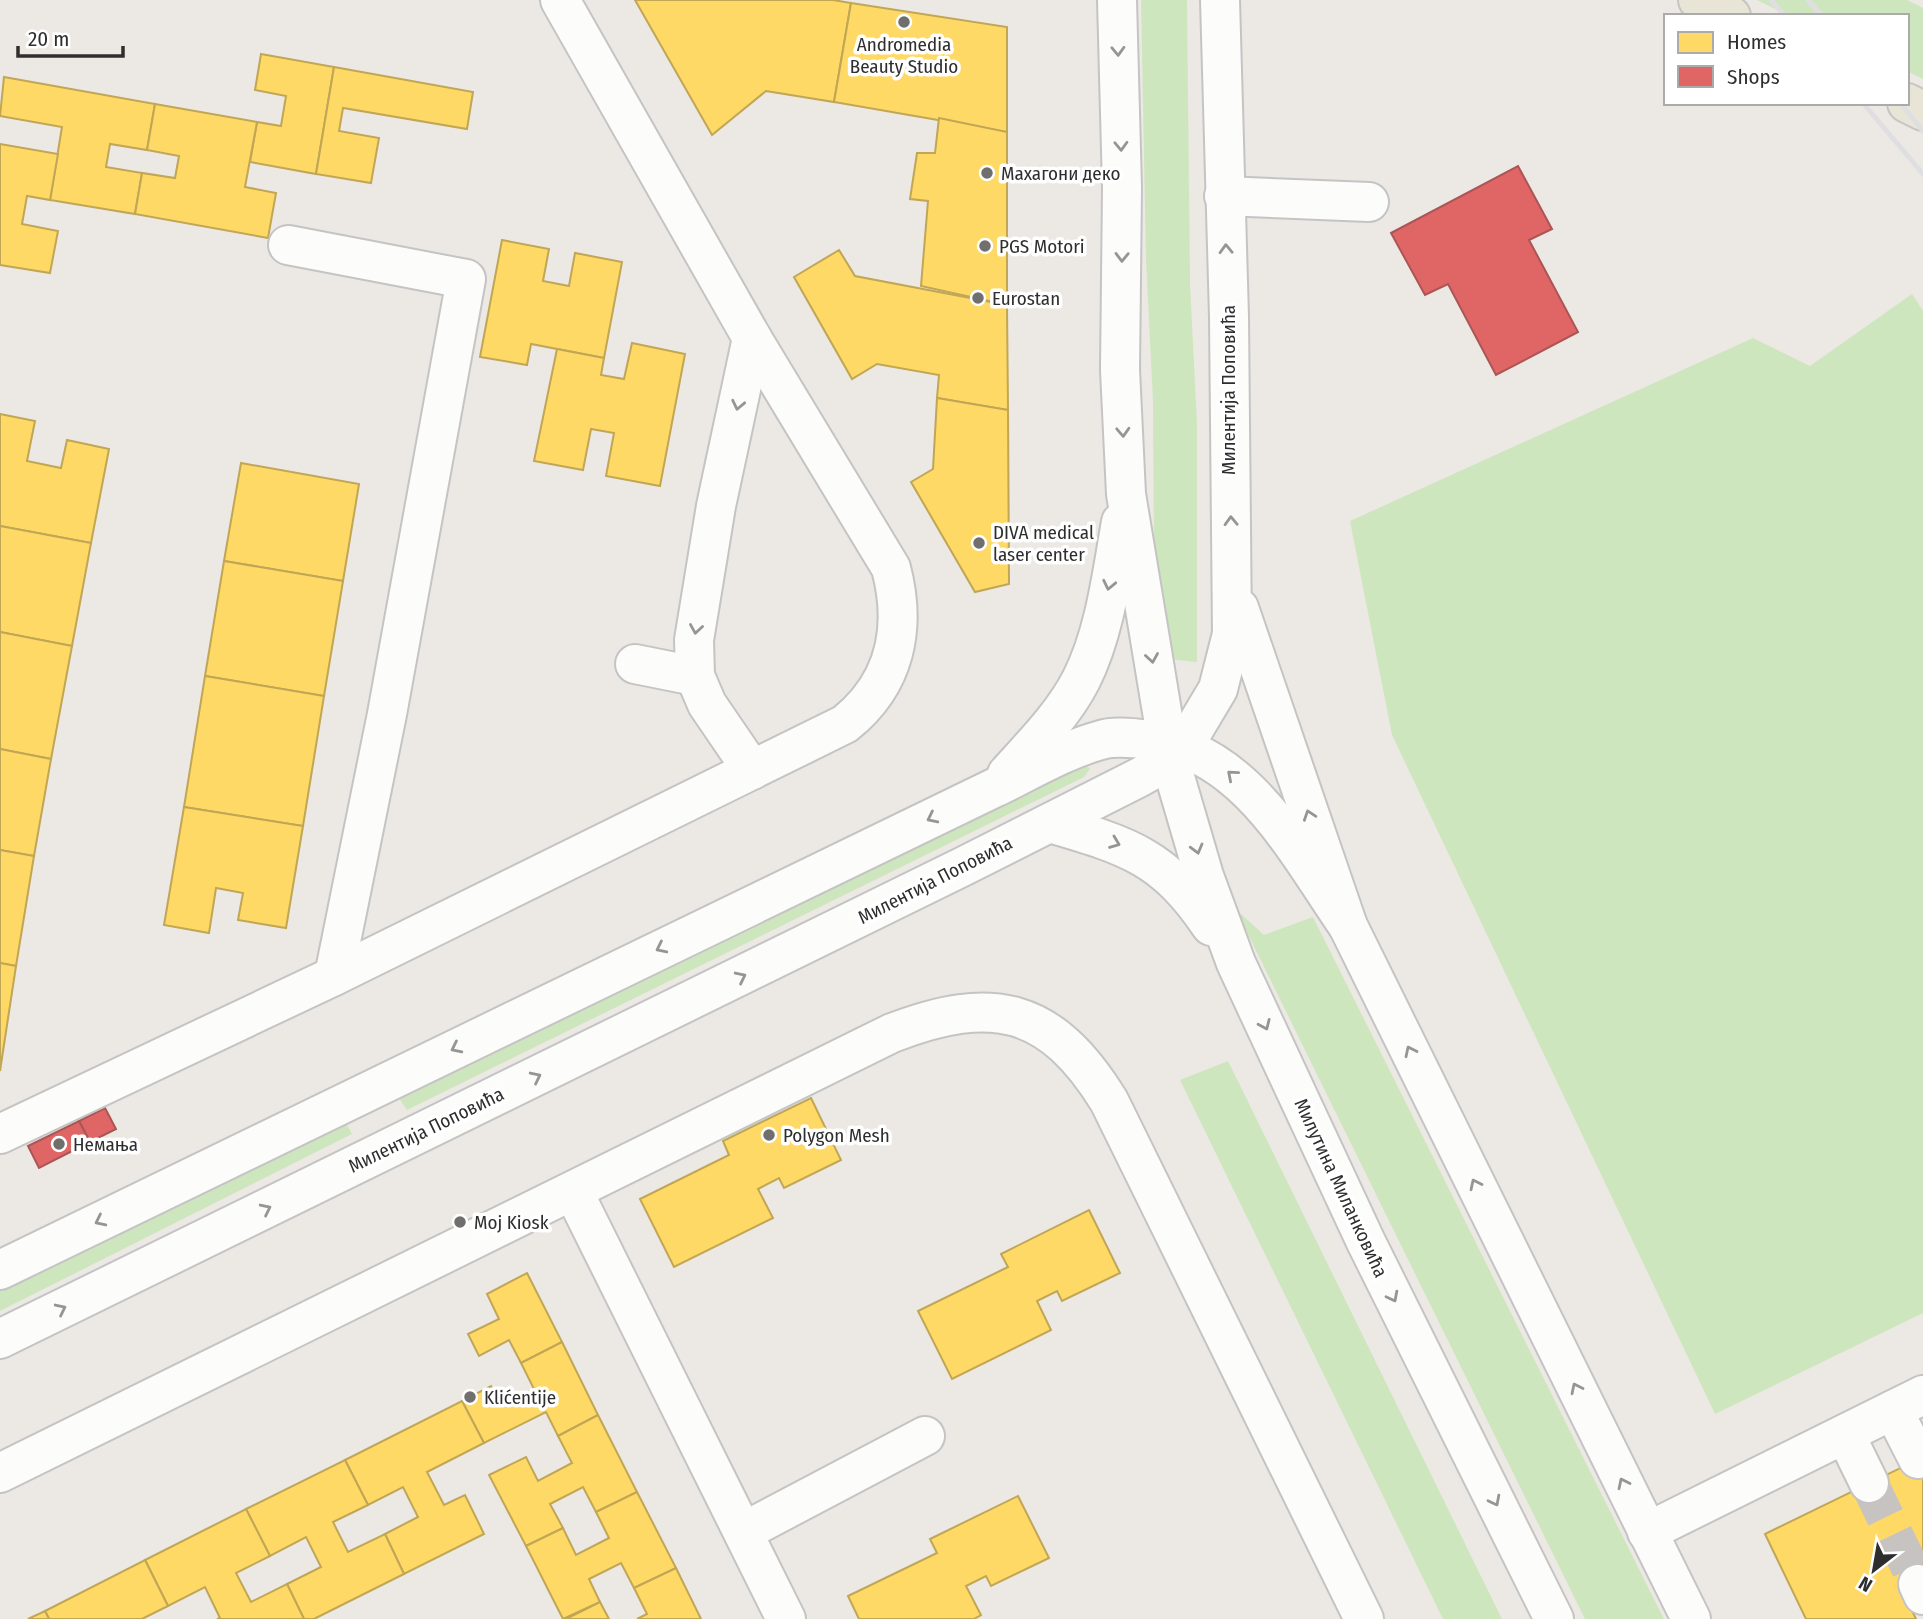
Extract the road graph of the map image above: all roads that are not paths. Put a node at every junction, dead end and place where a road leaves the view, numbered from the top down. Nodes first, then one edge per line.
1 (560, 0) edge
2 (1117, 0) edge
3 (1220, 0) edge
4 (1699, 0) edge
5 (1727, 14) edge
6 (1224, 196) junction
7 (1369, 202) dead end
8 (288, 245) dead end
9 (752, 338) junction
10 (1126, 494) junction
11 (1233, 589) junction
12 (635, 664) dead end
13 (695, 676) junction
14 (1174, 749) junction
15 (752, 770) junction
16 (994, 788) junction
17 (1050, 823) junction
18 (1348, 926) junction
19 (1236, 963) junction
20 (334, 976) junction
21 (0, 1134) edge
22 (573, 1191) junction
23 (0, 1270) edge
24 (0, 1339) edge
25 (1908, 1402) edge
26 (1845, 1434) junction
27 (925, 1436) dead end
28 (1918, 1459) dead end
29 (0, 1473) edge
30 (1869, 1483) tunnel mouth
31 (743, 1532) junction
32 (1647, 1532) junction
33 (786, 1619) edge
34 (1364, 1619) edge
35 (1554, 1619) edge
36 (1691, 1619) edge

1 - 9 street
2 -> 10 street
3 - 6 street, Милентија Поповића
4 - 5 main road
6 - 7 street
11 -> 6 street, Милентија Поповића
8 - 20 street
9 -> 13 street
9 - 15 street
10 -> 14 street
10 -> 16 street
11 - 14 street, Милентија Поповића
18 -> 11 street
12 - 13 street
13 - 15 street
14 - 16 street
14 - 17 street, Милентија Поповића
18 -> 14 street
14 -> 19 street, Милутина Миланковића
15 - 20 street
16 -> 23 street
17 -> 19 street
24 -> 17 street, Милентија Поповића
32 -> 18 street
19 -> 35 street, Милутина Миланковића
20 - 21 street
22 - 29 street
22 - 31 street
22 - 34 street
25 - 26 street
25 - 28 street
26 - 30 street
26 - 32 street
27 - 31 street
31 - 33 street
32 - 36 street

